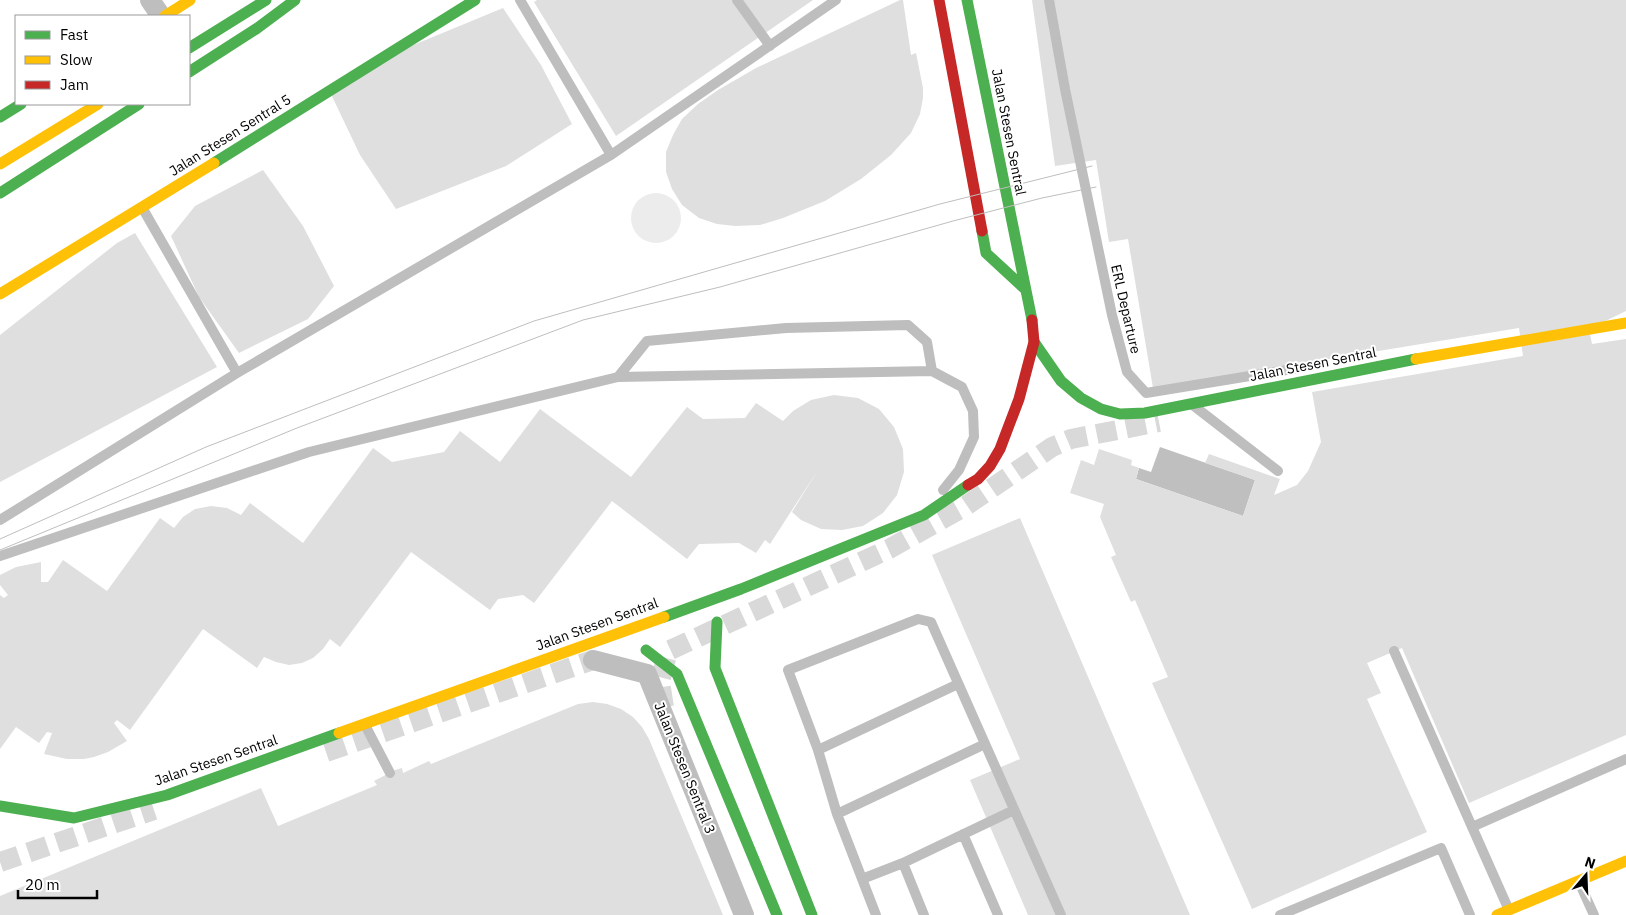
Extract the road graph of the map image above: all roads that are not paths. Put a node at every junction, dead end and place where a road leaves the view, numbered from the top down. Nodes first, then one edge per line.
1 (150, 0) edge
2 (190, 0) edge
3 (266, 0) edge
4 (294, 0) edge
5 (475, 0) edge
6 (520, 0) edge
7 (737, 0) edge
8 (836, 0) edge
9 (939, 0) edge
10 (967, 0) edge
11 (972, 0) edge
12 (1049, 0) edge
13 (160, 15) edge
14 (167, 15) edge
15 (970, 17) junction
16 (770, 46) junction
17 (190, 47) edge
18 (190, 71) edge
19 (20, 105) edge
20 (96, 105) edge
21 (137, 105) edge
22 (0, 117) edge
23 (611, 155) junction
24 (0, 164) edge
25 (0, 193) edge
26 (142, 208) junction
27 (1025, 290) junction
28 (0, 294) edge
29 (1626, 323) edge
30 (1034, 342) junction
31 (1327, 366) dead end
32 (1309, 367) dead end
33 (1372, 367) junction
34 (932, 371) junction
35 (237, 373) junction
36 (618, 377) junction
37 (1192, 404) junction
38 (1278, 471) dead end
39 (924, 515) junction
40 (0, 520) edge
41 (0, 556) edge
42 (741, 589) junction
43 (732, 602) dead end
44 (720, 619) dead end
45 (596, 640) junction
46 (621, 645) dead end
47 (642, 650) dead end
48 (1394, 651) dead end
49 (593, 660) tunnel mouth
50 (958, 684) junction
51 (364, 724) junction
52 (985, 744) junction
53 (818, 750) junction
54 (1626, 759) edge
55 (390, 773) dead end
56 (167, 795) junction
57 (0, 806) edge
58 (147, 810) tunnel mouth
59 (1014, 810) junction
60 (837, 814) junction
61 (74, 818) junction
62 (97, 822) dead end
63 (1472, 827) junction
64 (964, 834) junction
65 (1626, 860) edge
66 (903, 863) junction
67 (862, 879) junction
68 (1578, 881) junction
69 (1509, 910) junction
70 (744, 915) edge
71 (777, 915) edge
72 (812, 915) edge
73 (876, 915) edge
74 (924, 915) edge
75 (998, 915) edge
76 (1061, 915) edge
77 (1280, 915) edge
78 (1470, 915) edge
79 (1497, 915) edge
80 (1594, 915) edge

1 - 13 street
2 - 14 street
3 - 17 street
4 - 18 street
5 - 26 street, Jalan Stesen Sentral 5
6 - 23 lane
7 - 16 lane
8 - 16 lane
9 - 27 street
10 - 15 street, Jalan Stesen Sentral
11 - 15 street, Jalan Stesen Sentral
12 - 32 lane, ERL Departure
15 - 27 street, Jalan Stesen Sentral
16 - 23 lane
19 - 22 street
20 - 24 street
21 - 25 street
23 - 35 lane
26 - 28 street, Jalan Stesen Sentral 5
26 - 35 lane
27 - 30 street, Jalan Stesen Sentral
29 - 33 street, Jalan Stesen Sentral
30 - 37 street, Jalan Stesen Sentral
30 - 39 street, Jalan Stesen Sentral
31 - 33 lane
33 - 37 street, Jalan Stesen Sentral
34 - 36 lane
34 - 36 lane
34 - 39 lane
35 - 40 lane
36 - 41 lane
37 - 38 lane
39 - 42 street, Jalan Stesen Sentral
42 - 43 street
42 - 45 street, Jalan Stesen Sentral
44 - 72 street, bridge
45 - 46 street
45 - 51 street, Jalan Stesen Sentral
47 - 71 street, bridge
48 - 63 lane
49 - 70 street, Jalan Stesen Sentral 3
50 - 52 lane
50 - 53 lane
50 - 53 lane
51 - 55 lane
51 - 56 street, Jalan Stesen Sentral
52 - 59 lane
52 - 60 lane
53 - 60 lane
54 - 63 lane
56 - 58 lane
56 - 61 street, Jalan Stesen Sentral
57 - 61 street
59 - 64 lane
59 - 76 lane
60 - 67 lane
61 - 62 lane
63 - 69 lane
64 - 66 lane
64 - 75 lane
65 - 68 street
66 - 67 lane
66 - 74 lane
67 - 73 lane
68 - 69 street
68 - 80 lane
69 - 79 street
77 - 78 lane

